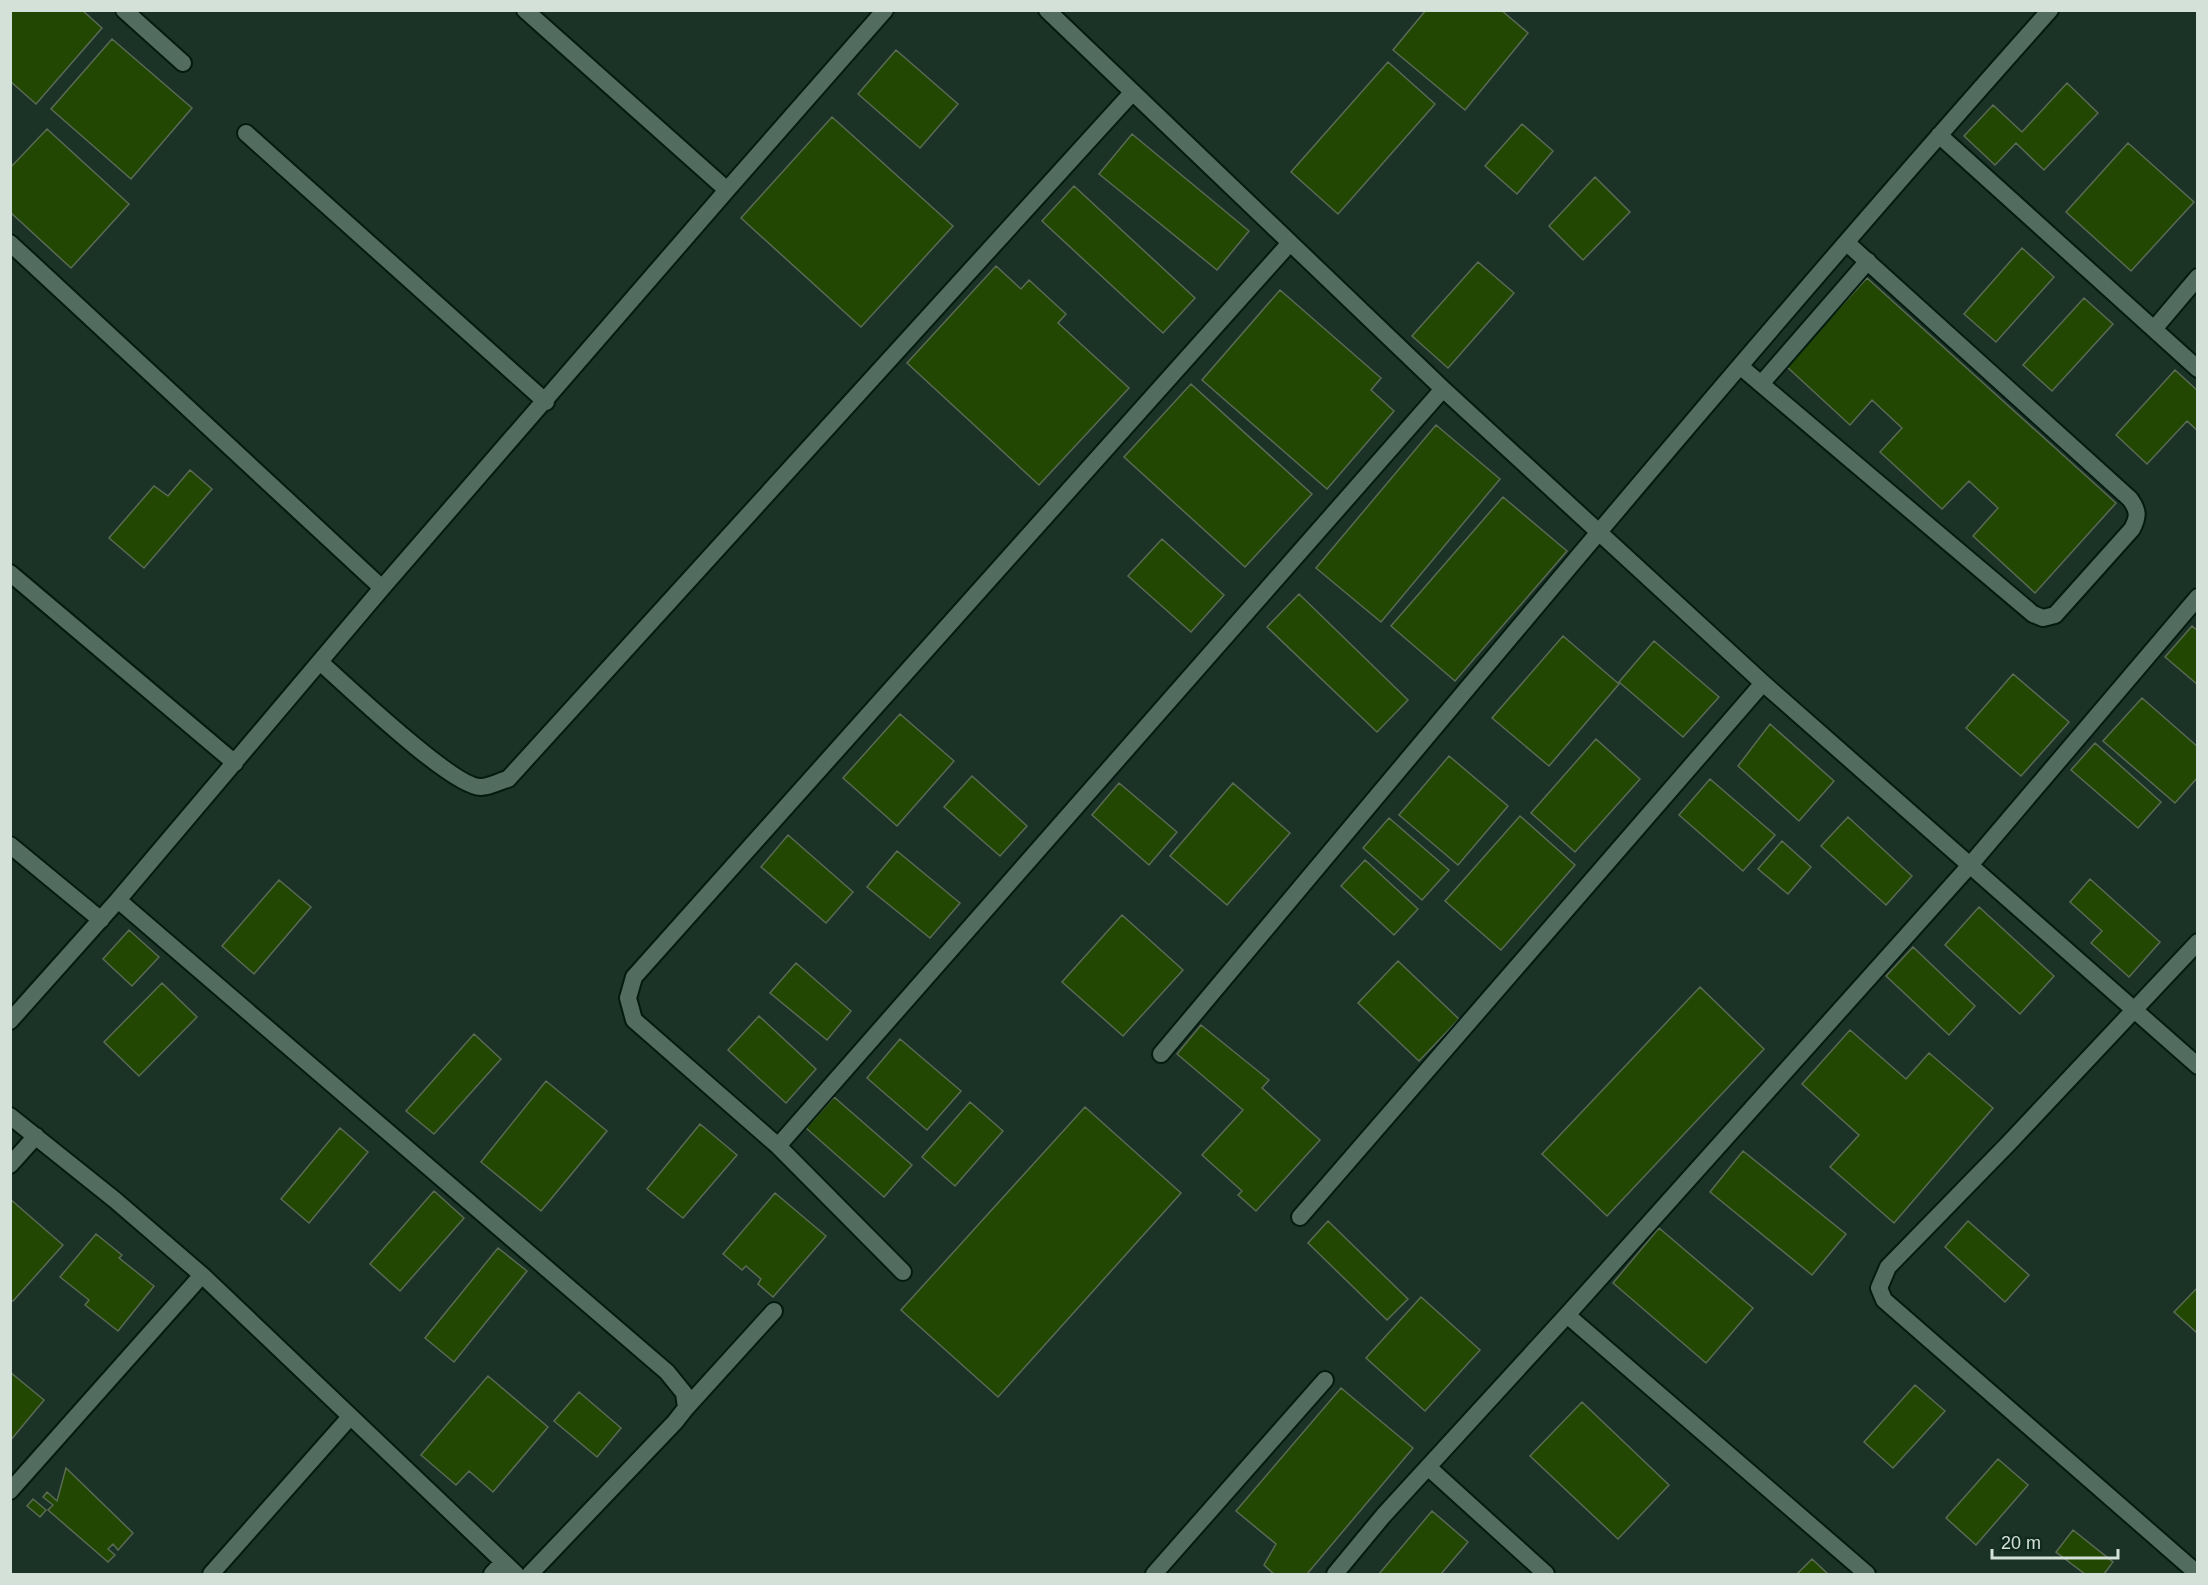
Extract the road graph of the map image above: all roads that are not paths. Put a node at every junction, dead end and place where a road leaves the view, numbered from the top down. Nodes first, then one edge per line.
1 (124, 10) edge
2 (525, 10) edge
3 (885, 10) edge
4 (1047, 10) edge
5 (2050, 10) edge
6 (183, 63) dead end
7 (1131, 94) junction
8 (246, 134) dead end
9 (1939, 135) junction
10 (727, 190) junction
11 (10, 243) edge
12 (1847, 243) junction
13 (1289, 244) junction
14 (1868, 261) junction
15 (2198, 277) edge
16 (2154, 329) junction
17 (1741, 367) junction
18 (2198, 369) edge
19 (1761, 384) junction
20 (1443, 389) junction
21 (546, 402) junction
22 (1600, 532) junction
23 (10, 573) edge
24 (382, 588) junction
25 (2198, 597) edge
26 (320, 662) junction
27 (1763, 683) junction
28 (235, 763) junction
29 (10, 845) edge
30 (1971, 864) junction
31 (118, 900) junction
32 (100, 920) junction
33 (2198, 942) edge
34 (2133, 1012) junction
35 (10, 1021) edge
36 (1161, 1054) dead end
37 (2198, 1066) edge
38 (10, 1116) edge
39 (36, 1136) junction
40 (778, 1146) junction
41 (10, 1165) edge
42 (1300, 1217) dead end
43 (903, 1272) dead end
44 (202, 1275) junction
45 (774, 1311) dead end
46 (1567, 1315) junction
47 (1324, 1380) dead end
48 (686, 1408) junction
49 (350, 1417) junction
50 (1428, 1467) junction
51 (10, 1491) edge
52 (498, 1568) edge
53 (2198, 1574) edge
54 (211, 1575) edge
55 (516, 1575) edge
56 (530, 1575) edge
57 (1154, 1575) edge
58 (1335, 1575) edge
59 (1546, 1575) edge
60 (1867, 1575) edge

1 - 6 street
2 - 10 street
3 - 10 street
4 - 7 street
5 - 9 street
7 - 13 street
7 - 26 street
8 - 21 street
9 - 12 street
9 - 16 street
10 - 21 street
11 - 24 street
12 - 14 street
12 - 17 street
13 - 20 street
13 - 40 street
14 - 19 street
14 - 19 street
15 - 16 street
16 - 18 street
17 - 19 street
17 - 22 street
20 - 22 street
20 - 40 street
21 - 24 street
22 - 27 street
22 - 36 street
23 - 28 street
24 - 26 street
25 - 30 street
26 - 28 street
27 - 30 street
27 - 42 street
28 - 31 street
29 - 32 street
30 - 34 street
30 - 46 street
31 - 32 street
31 - 48 street
32 - 35 street
33 - 34 street
34 - 37 street
34 - 53 street
38 - 39 street
39 - 41 street
39 - 44 street
40 - 43 street
44 - 49 street
44 - 51 street
45 - 48 street
46 - 50 street
46 - 60 street
47 - 57 street
48 - 56 street
49 - 52 street
49 - 54 street
50 - 58 street
50 - 59 street
52 - 55 street

